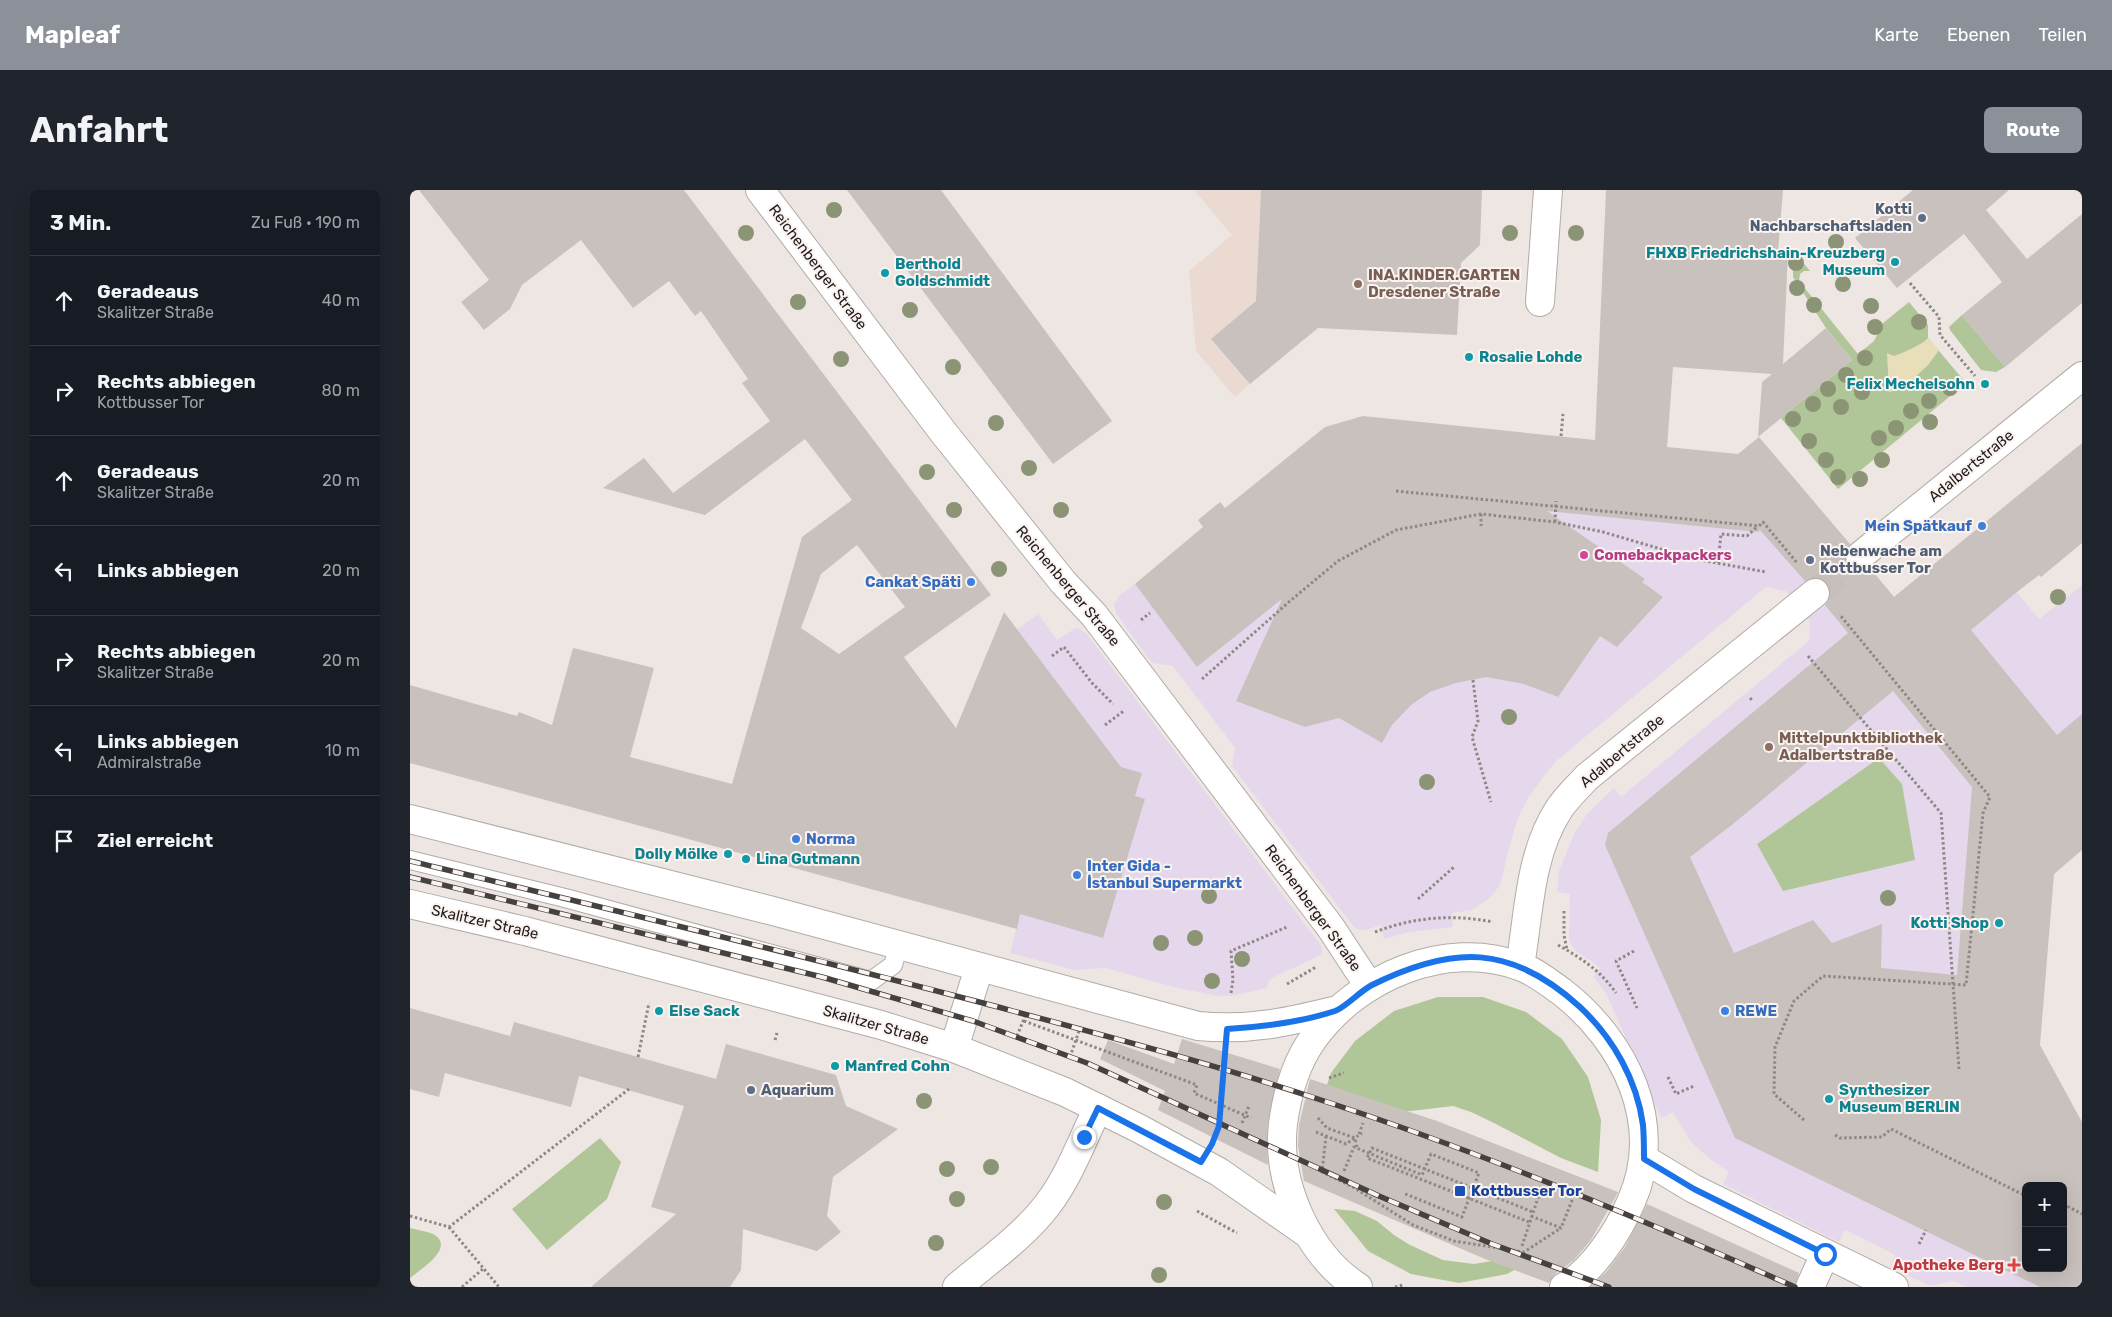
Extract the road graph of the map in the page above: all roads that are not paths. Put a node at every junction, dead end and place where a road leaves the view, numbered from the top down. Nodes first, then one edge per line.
1 (760, 190) edge
2 (1548, 190) edge
3 (1540, 302) dead end
4 (2082, 376) edge
5 (1860, 556) tunnel mouth
6 (1815, 593) tunnel mouth
7 (410, 819) edge
8 (410, 860) edge
9 (410, 904) edge
10 (899, 945) junction
11 (1520, 966) junction
12 (979, 968) junction
13 (1369, 986) junction
14 (1337, 1010) junction
15 (954, 1048) junction
16 (1098, 1108) junction
17 (1644, 1159) junction
18 (1308, 1234) junction
19 (1825, 1254) junction
20 (957, 1287) edge
21 (1358, 1287) edge
22 (1564, 1287) edge
23 (1810, 1287) edge
24 (1894, 1287) edge

1 - 13 main road, Reichenberger Straße
2 - 3 main road
4 - 5 main road, Adalbertstraße
6 - 11 main road, Adalbertstraße
7 - 10 main road
8 - 10 lane
9 - 15 main road, Skalitzer Straße
10 - 12 main road
11 - 13 main road
11 - 17 main road
12 - 14 main road
12 - 15 main road
13 - 14 main road
14 - 18 main road
15 - 16 main road, Skalitzer Straße
16 - 18 main road, Skalitzer Straße
16 - 20 main road
17 - 19 main road
17 - 22 main road
18 - 21 main road
19 - 23 main road
19 - 24 main road

